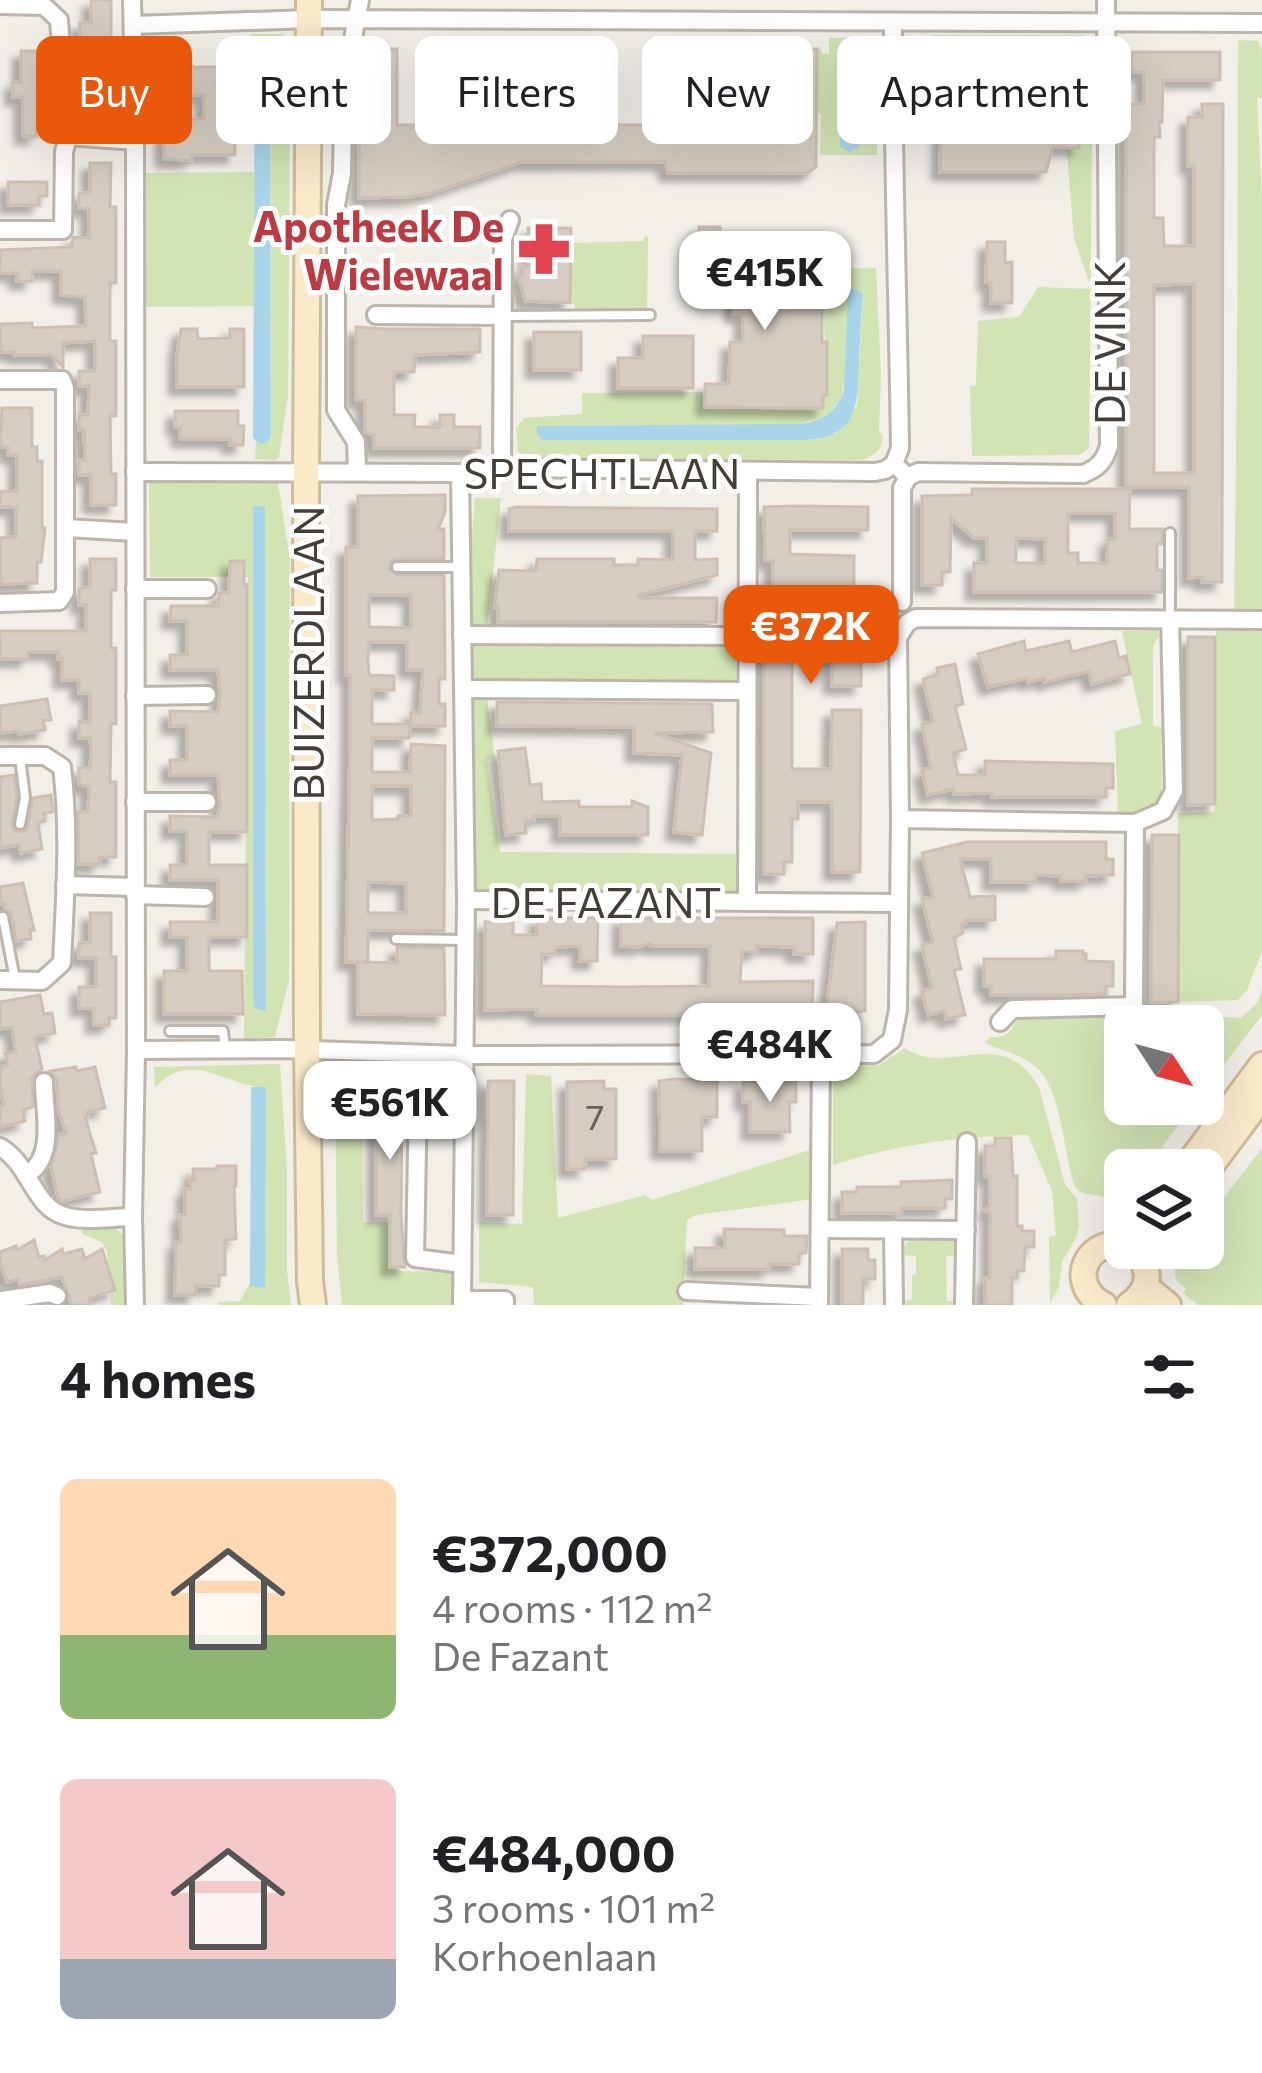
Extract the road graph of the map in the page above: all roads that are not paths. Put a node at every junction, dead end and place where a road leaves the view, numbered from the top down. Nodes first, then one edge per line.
1 (132, 0) edge
2 (360, 0) edge
3 (443, 0) edge
4 (609, 0) edge
5 (771, 0) edge
6 (937, 0) edge
7 (1106, 0) edge
8 (0, 5) edge
9 (309, 10) edge
10 (357, 20) junction
11 (443, 20) junction
12 (609, 21) junction
13 (771, 21) junction
14 (892, 22) junction
15 (937, 22) junction
16 (1106, 23) junction
17 (1262, 23) edge
18 (133, 26) junction
19 (60, 36) edge
20 (133, 36) edge
21 (66, 144) edge
22 (135, 144) edge
23 (510, 220) dead end
24 (0, 230) edge
25 (376, 314) dead end
26 (650, 315) dead end
27 (502, 316) junction
28 (0, 380) edge
29 (894, 464) junction
30 (502, 468) junction
31 (357, 471) junction
32 (748, 471) junction
33 (135, 472) junction
34 (307, 472) junction
35 (460, 473) junction
36 (908, 477) junction
37 (65, 528) junction
38 (135, 532) junction
39 (1171, 533) dead end
40 (397, 567) dead end
41 (461, 567) junction
42 (135, 589) junction
43 (208, 589) dead end
44 (902, 602) dead end
45 (0, 603) edge
46 (1171, 619) junction
47 (1262, 620) edge
48 (462, 635) junction
49 (748, 636) junction
50 (463, 689) junction
51 (747, 691) junction
52 (207, 695) dead end
53 (135, 696) junction
54 (0, 756) edge
55 (20, 756) junction
56 (135, 802) junction
57 (207, 802) dead end
58 (901, 819) junction
59 (1135, 823) junction
60 (20, 824) dead end
61 (65, 885) junction
62 (135, 891) junction
63 (205, 897) dead end
64 (466, 900) junction
65 (747, 902) junction
66 (898, 903) junction
67 (3, 917) dead end
68 (396, 939) dead end
69 (465, 940) junction
70 (8, 980) edge
71 (1000, 1022) dead end
72 (170, 1030) dead end
73 (225, 1049) junction
74 (136, 1050) junction
75 (307, 1050) junction
76 (821, 1054) junction
77 (463, 1055) junction
78 (1262, 1065) edge
79 (44, 1082) dead end
80 (463, 1094) junction
81 (1262, 1097) edge
82 (968, 1142) dead end
83 (0, 1147) edge
84 (1200, 1149) edge
85 (1223, 1149) edge
86 (28, 1174) junction
87 (133, 1217) junction
88 (821, 1229) junction
89 (893, 1229) junction
90 (966, 1229) junction
91 (1104, 1246) edge
92 (462, 1264) junction
93 (1147, 1269) edge
94 (688, 1292) dead end
95 (1, 1296) edge
96 (47, 1299) edge
97 (1090, 1300) edge
98 (1136, 1300) edge
99 (819, 1301) edge
100 (462, 1302) edge
101 (135, 1305) edge
102 (313, 1305) edge
103 (505, 1305) edge
104 (894, 1305) edge
105 (964, 1305) edge
106 (1168, 1305) edge

1 - 18 street
2 - 10 street, BUIZERDLAAN
3 - 11 street
4 - 12 street
5 - 13 street
6 - 15 street
7 - 16 street
8 - 19 street
9 - 10 street
9 - 18 street
9 - 34 street, BUIZERDLAAN
10 - 11 street
10 - 31 street, BUIZERDLAAN
11 - 12 street
12 - 13 street
13 - 14 street
14 - 15 street
14 - 29 street
15 - 16 street
16 - 17 street
16 - 36 street, DE VINK
18 - 20 street
21 - 24 street
22 - 33 street
23 - 27 street
25 - 27 street
26 - 27 lane
27 - 30 street
28 - 37 street
29 - 32 street, SPECHTLAAN
29 - 36 street
30 - 32 street, SPECHTLAAN
30 - 35 street, SPECHTLAAN
31 - 34 street, SPECHTLAAN
31 - 35 street, SPECHTLAAN
32 - 49 street, DE FAZANT
33 - 34 street, SPECHTLAAN
33 - 38 street
34 - 75 street, BUIZERDLAAN
35 - 41 street, DE FAZANT
36 - 44 street
37 - 38 street
37 - 45 street
38 - 42 street
39 - 46 lane
40 - 41 lane
41 - 48 street, DE FAZANT
42 - 43 street
42 - 53 street
46 - 47 street
46 - 58 street
46 - 59 street
48 - 49 street
48 - 50 street, DE FAZANT
49 - 51 street, DE FAZANT
50 - 51 street
50 - 64 street, DE FAZANT
51 - 65 street, DE FAZANT
52 - 53 street
53 - 56 street
54 - 55 street
55 - 60 lane
55 - 61 street
56 - 57 street
56 - 62 street
58 - 59 street
58 - 66 street
59 - 71 street
61 - 62 street
61 - 70 street
62 - 63 street
62 - 74 street
64 - 65 street, DE FAZANT
64 - 69 street, DE FAZANT
65 - 66 street, DE FAZANT
66 - 76 street
67 - 70 lane
68 - 69 lane
69 - 77 street, DE FAZANT
72 - 73 lane
73 - 74 street
73 - 75 street
74 - 87 street
75 - 77 street
75 - 102 street, BUIZERDLAAN
76 - 77 street
76 - 88 street
77 - 80 street, DE FAZANT
78 - 84 street
79 - 86 street
80 - 92 street, DE FAZANT
80 - 92 street
81 - 85 street
82 - 90 street
83 - 86 street
86 - 87 street
87 - 101 street
88 - 89 street
88 - 99 street
89 - 90 street
89 - 104 street
90 - 105 street
91 - 97 street
92 - 100 street, DE FAZANT
93 - 98 street
94 - 99 street
95 - 96 street
98 - 106 street
100 - 103 street

